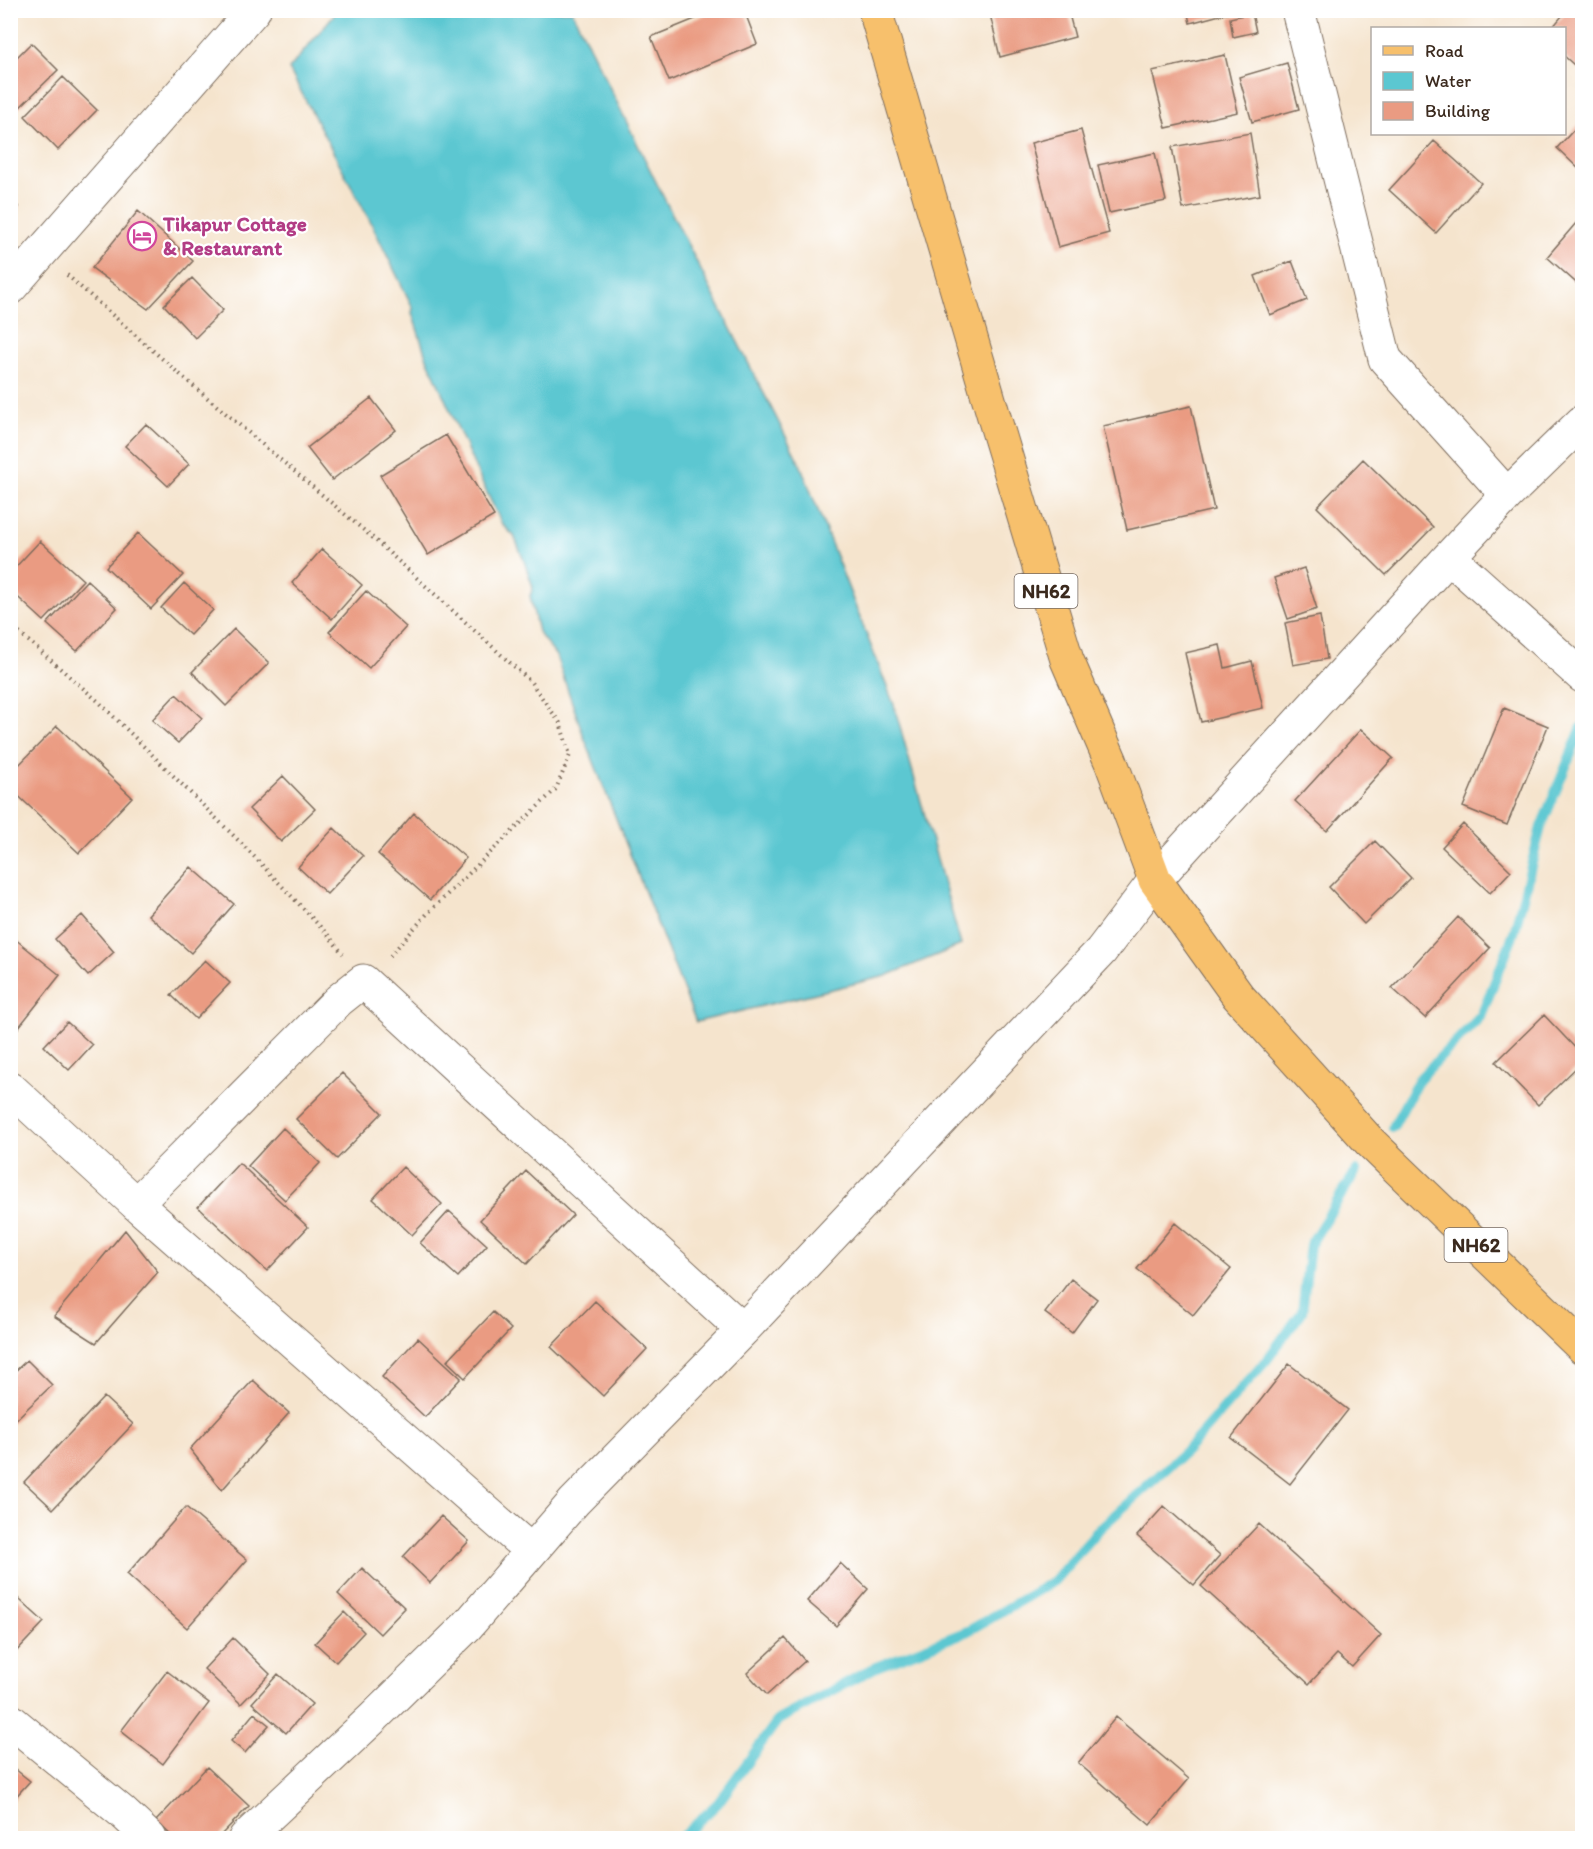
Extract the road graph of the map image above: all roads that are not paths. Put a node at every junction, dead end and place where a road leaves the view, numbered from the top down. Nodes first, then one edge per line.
1 (254, 10) edge
2 (875, 10) edge
3 (1298, 10) edge
4 (10, 288) edge
5 (1582, 422) edge
6 (1507, 495) junction
7 (1449, 557) junction
8 (1582, 676) edge
9 (1155, 880) junction
10 (10, 1088) edge
11 (136, 1204) junction
12 (743, 1330) junction
13 (1582, 1347) edge
14 (531, 1551) junction
15 (10, 1720) edge
16 (150, 1839) edge
17 (245, 1839) edge

1 - 4 street
2 - 9 main road, NH62
3 - 6 street
5 - 6 street
6 - 7 street
7 - 8 street
7 - 9 street
9 - 12 street
9 - 13 main road, NH62
10 - 11 street
11 - 12 street
11 - 14 street
12 - 14 street
14 - 17 street
15 - 16 street

